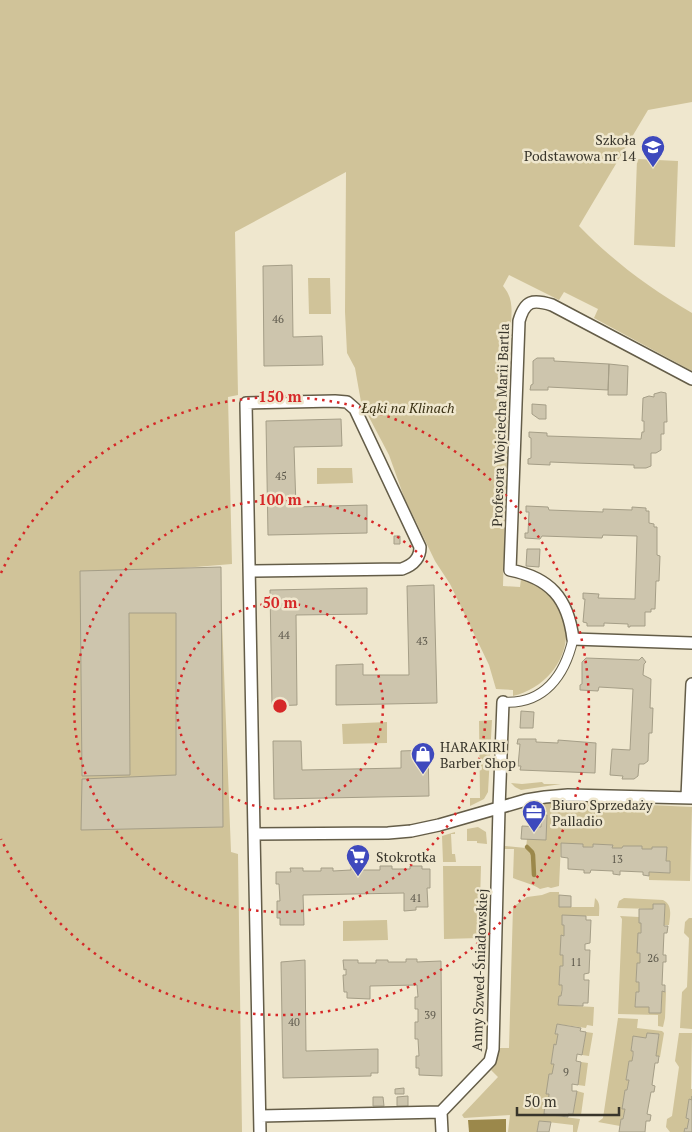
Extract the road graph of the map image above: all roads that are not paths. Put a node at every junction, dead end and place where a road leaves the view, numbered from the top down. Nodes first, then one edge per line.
1 (692, 379) edge
2 (250, 571) junction
3 (573, 639) junction
4 (692, 643) edge
5 (692, 684) edge
6 (503, 702) joint
7 (690, 798) edge
8 (499, 808) junction
9 (254, 834) junction
10 (441, 1112) junction
11 (260, 1116) junction
12 (260, 1132) edge
13 (442, 1132) edge

1 - 3 street, Profesora Wojciecha Marii Bartla
2 - 2 street
2 - 9 street
3 - 4 street
3 - 6 street, Profesora Wojciecha Marii Bartla
5 - 7 street
6 - 8 street, Profesora Wojciecha Marii Bartla
7 - 8 street
8 - 9 street
8 - 10 street, Anny Szwed-Śniadowskiej
9 - 11 street
10 - 11 street
10 - 13 street
11 - 12 street

